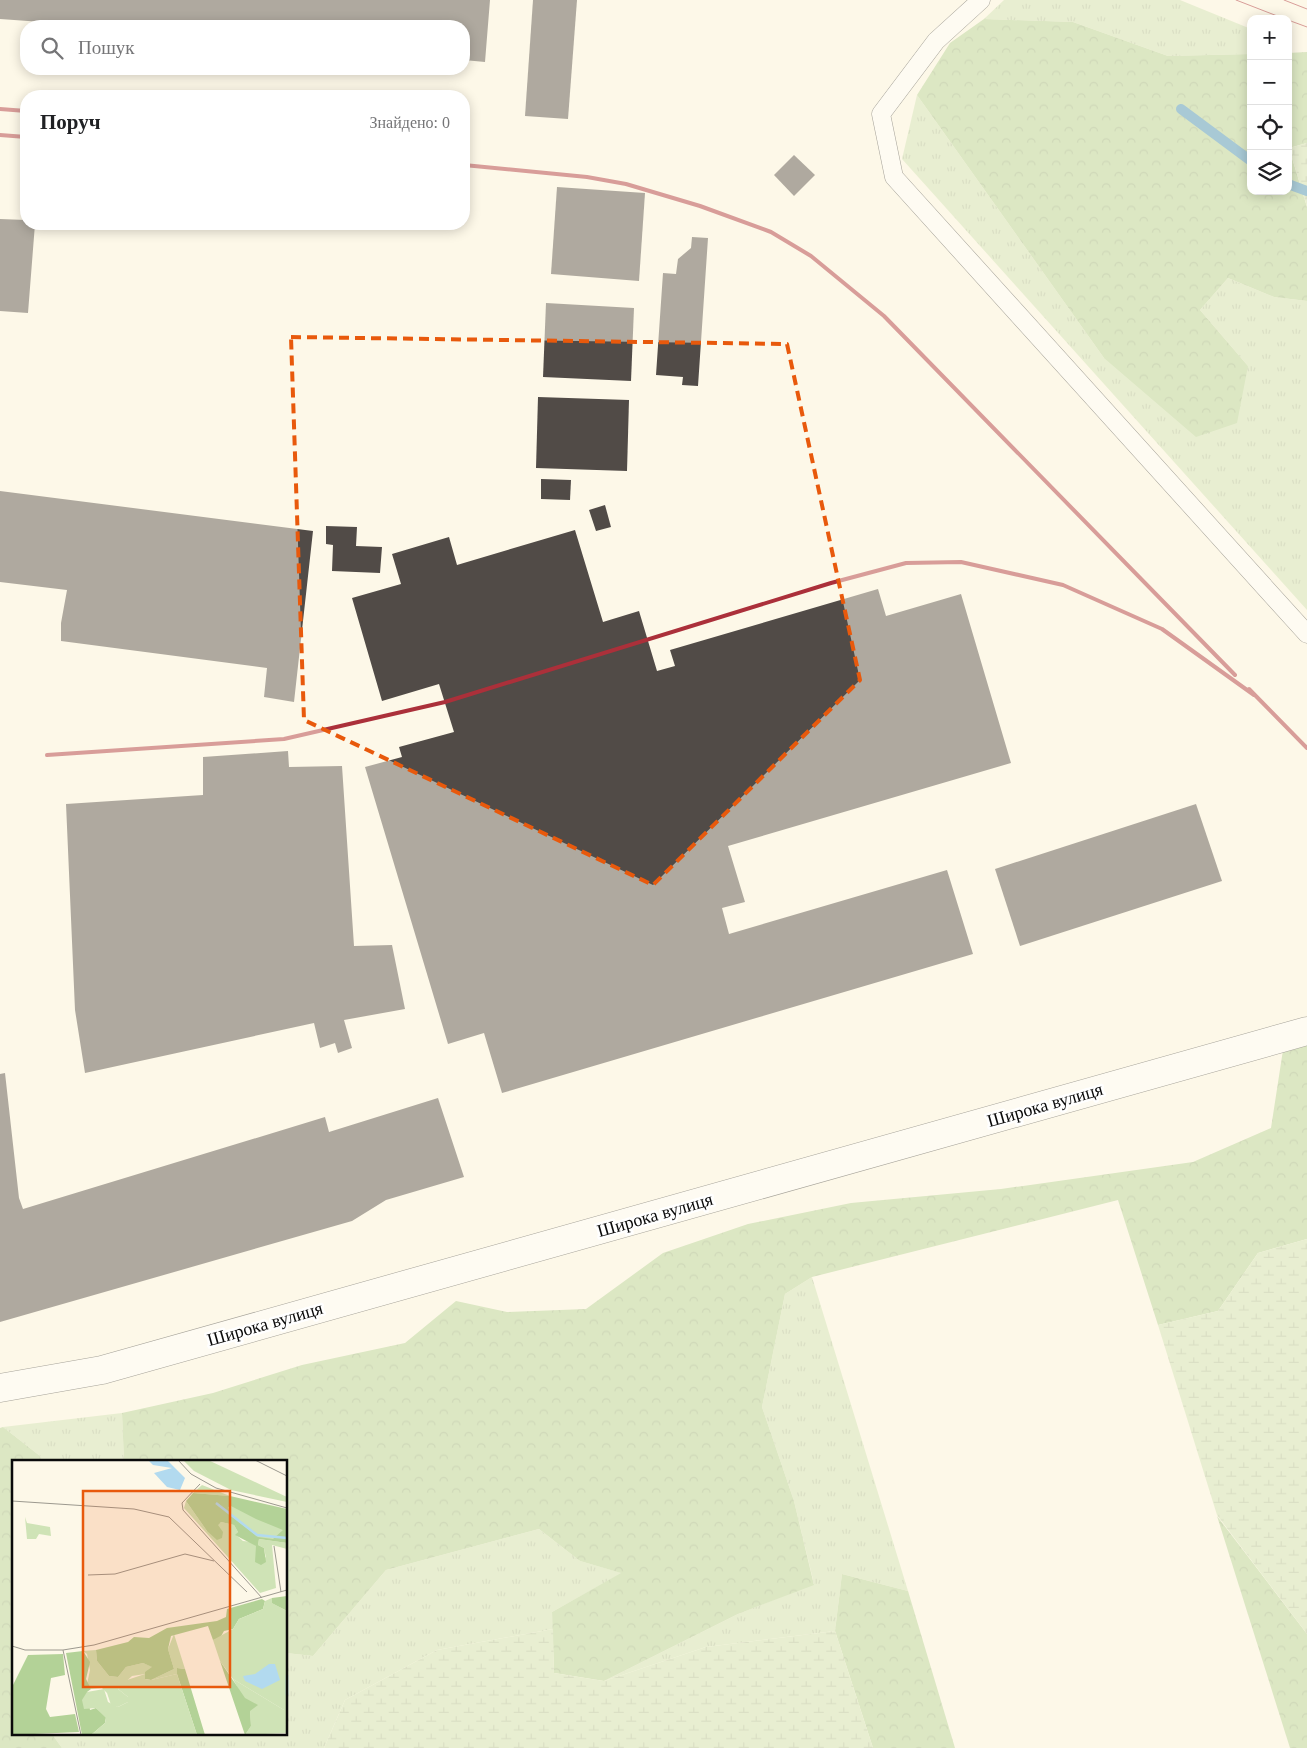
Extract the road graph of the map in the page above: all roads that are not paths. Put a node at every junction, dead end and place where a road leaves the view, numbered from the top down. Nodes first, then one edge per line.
1 (981, 0) edge
2 (1307, 634) edge
3 (1307, 1032) edge
4 (0, 1388) edge

1 - 2 lane
3 - 4 street, Широка вулиця

